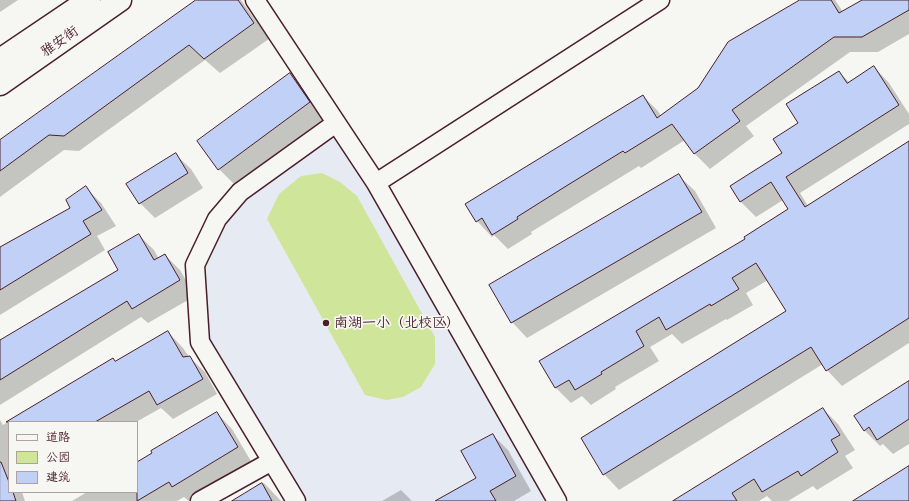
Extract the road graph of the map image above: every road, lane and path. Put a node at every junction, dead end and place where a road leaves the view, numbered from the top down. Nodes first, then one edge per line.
1 (89, 0) edge
2 (120, 0) edge
3 (255, 0) edge
4 (660, 0) edge
5 (0, 60) edge
6 (0, 84) edge
7 (336, 123) junction
8 (376, 183) junction
9 (272, 461) junction
10 (200, 501) edge
11 (296, 501) edge
12 (556, 501) edge

1 - 5 main road, 雅安街
2 - 6 main road, 雅安街
3 - 7 street
4 - 8 street
7 - 8 street
7 - 9 street
8 - 12 street
9 - 10 street
9 - 11 street

